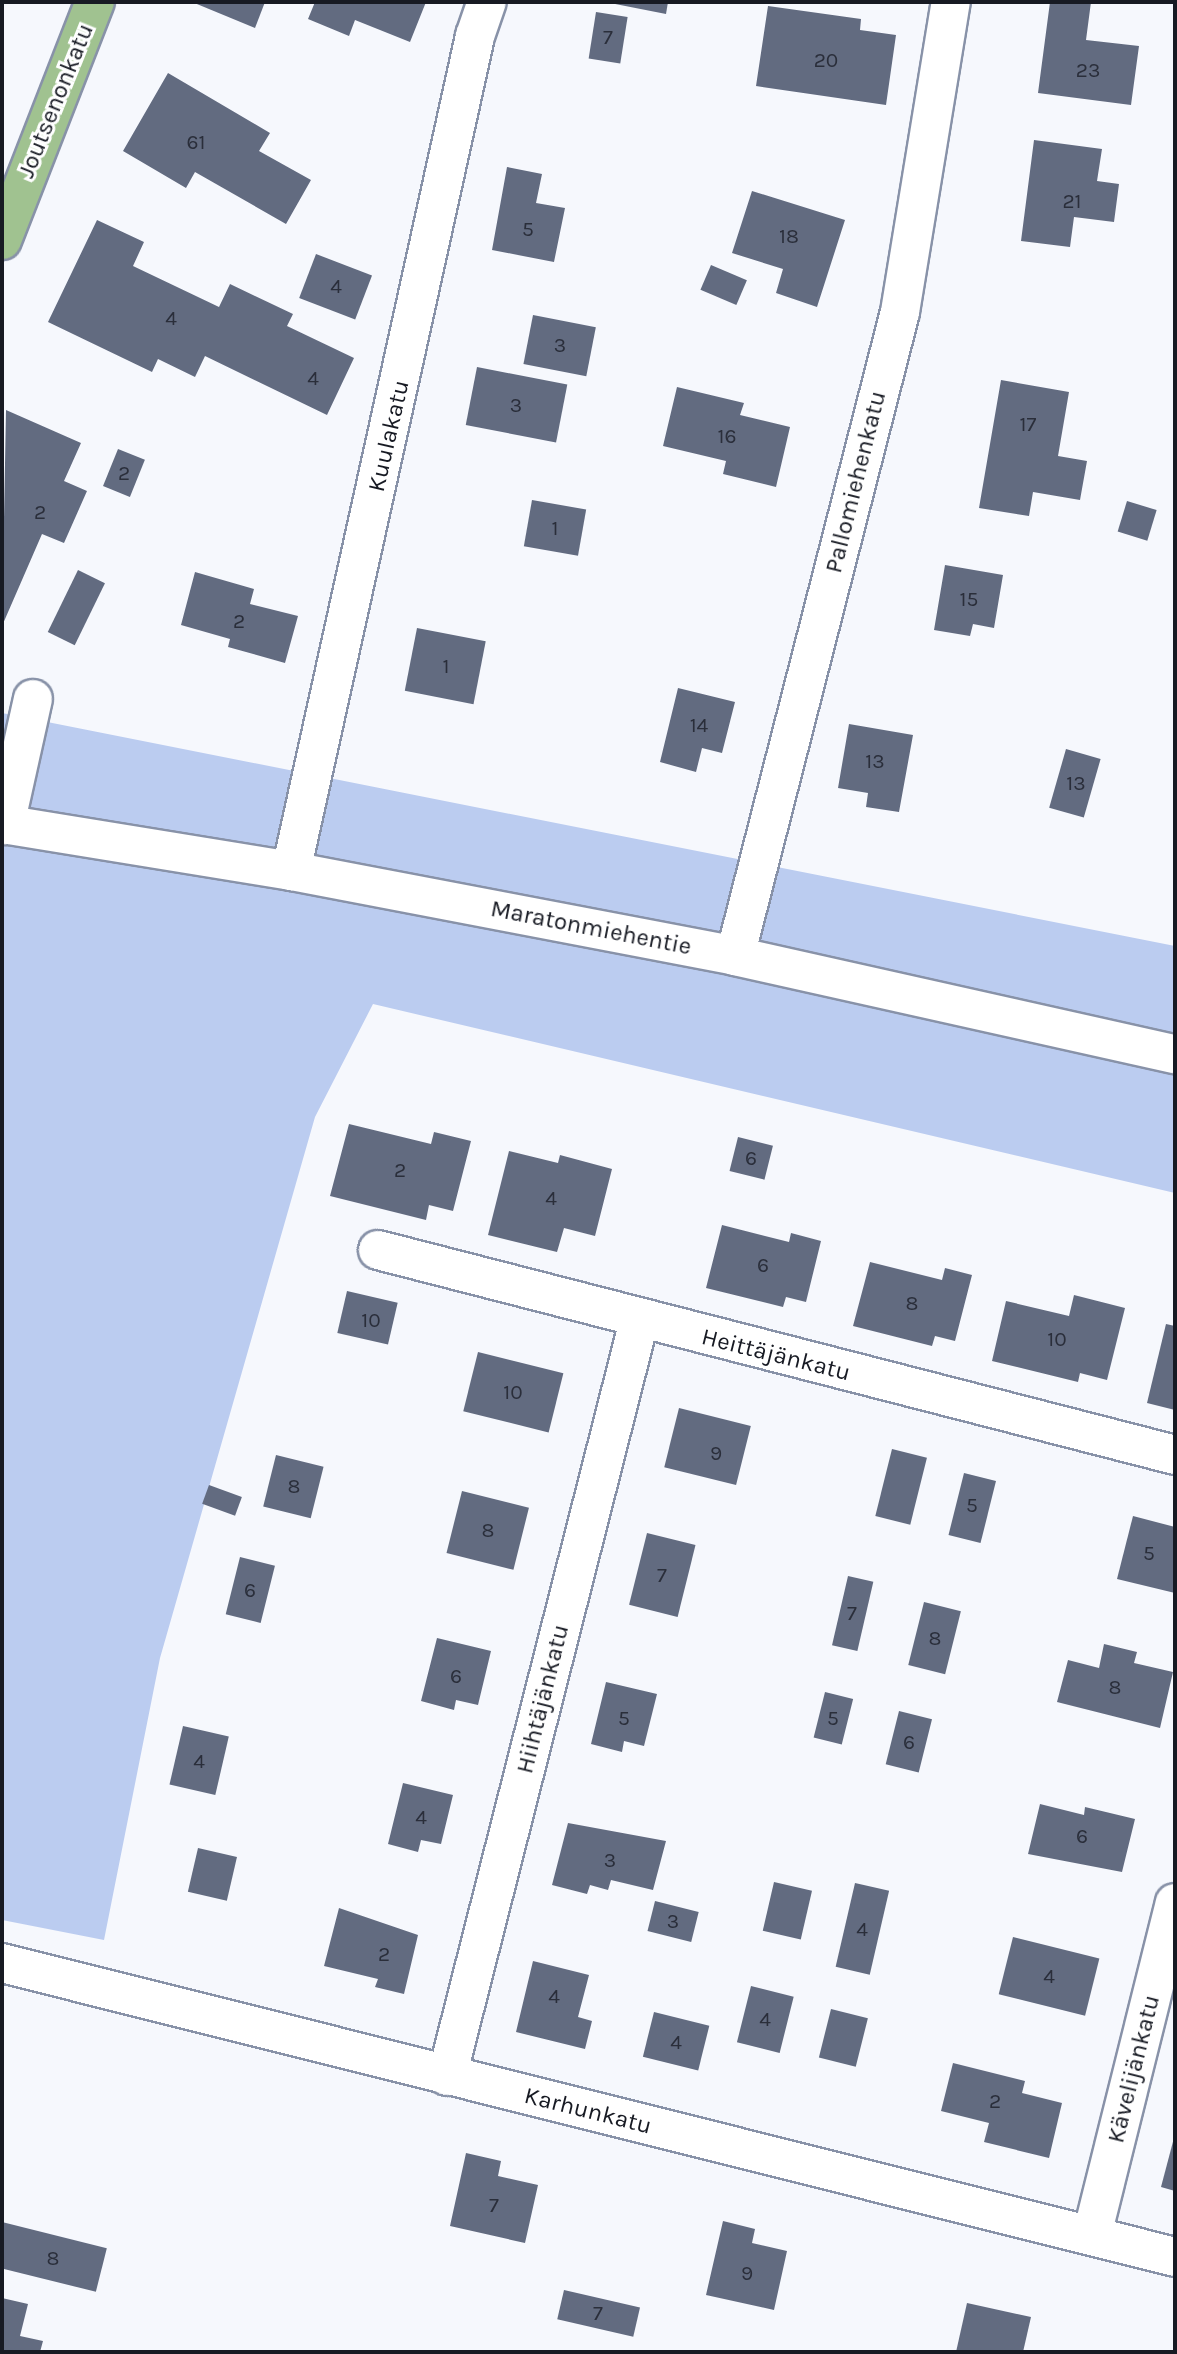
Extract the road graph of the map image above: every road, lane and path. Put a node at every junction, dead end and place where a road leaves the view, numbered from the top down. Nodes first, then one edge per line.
1 (96, 2) edge
2 (487, 2) edge
3 (951, 2) edge
4 (2, 240) edge
5 (33, 699) dead end
6 (4, 824) edge
7 (291, 871) junction
8 (735, 956) junction
9 (1175, 1054) edge
10 (379, 1250) dead end
11 (639, 1321) junction
12 (1175, 1455) edge
13 (1175, 1903) edge
14 (2, 1963) edge
15 (447, 2076) junction
16 (1092, 2235) junction
17 (1175, 2257) edge

1 - 4 main road, Joutsenonkatu
2 - 7 street, Kuulakatu
3 - 8 street, Pallomiehenkatu
5 - 6 street
6 - 7 street, Maratonmiehentie
7 - 8 street, Maratonmiehentie
8 - 9 street, Maratonmiehentie
10 - 11 street, Heittäjänkatu
11 - 12 street, Heittäjänkatu
11 - 15 street, Hiihtäjänkatu
13 - 16 street, Kävelijänkatu
14 - 15 street, Karhunkatu
15 - 16 street, Karhunkatu
16 - 17 street, Karhunkatu

